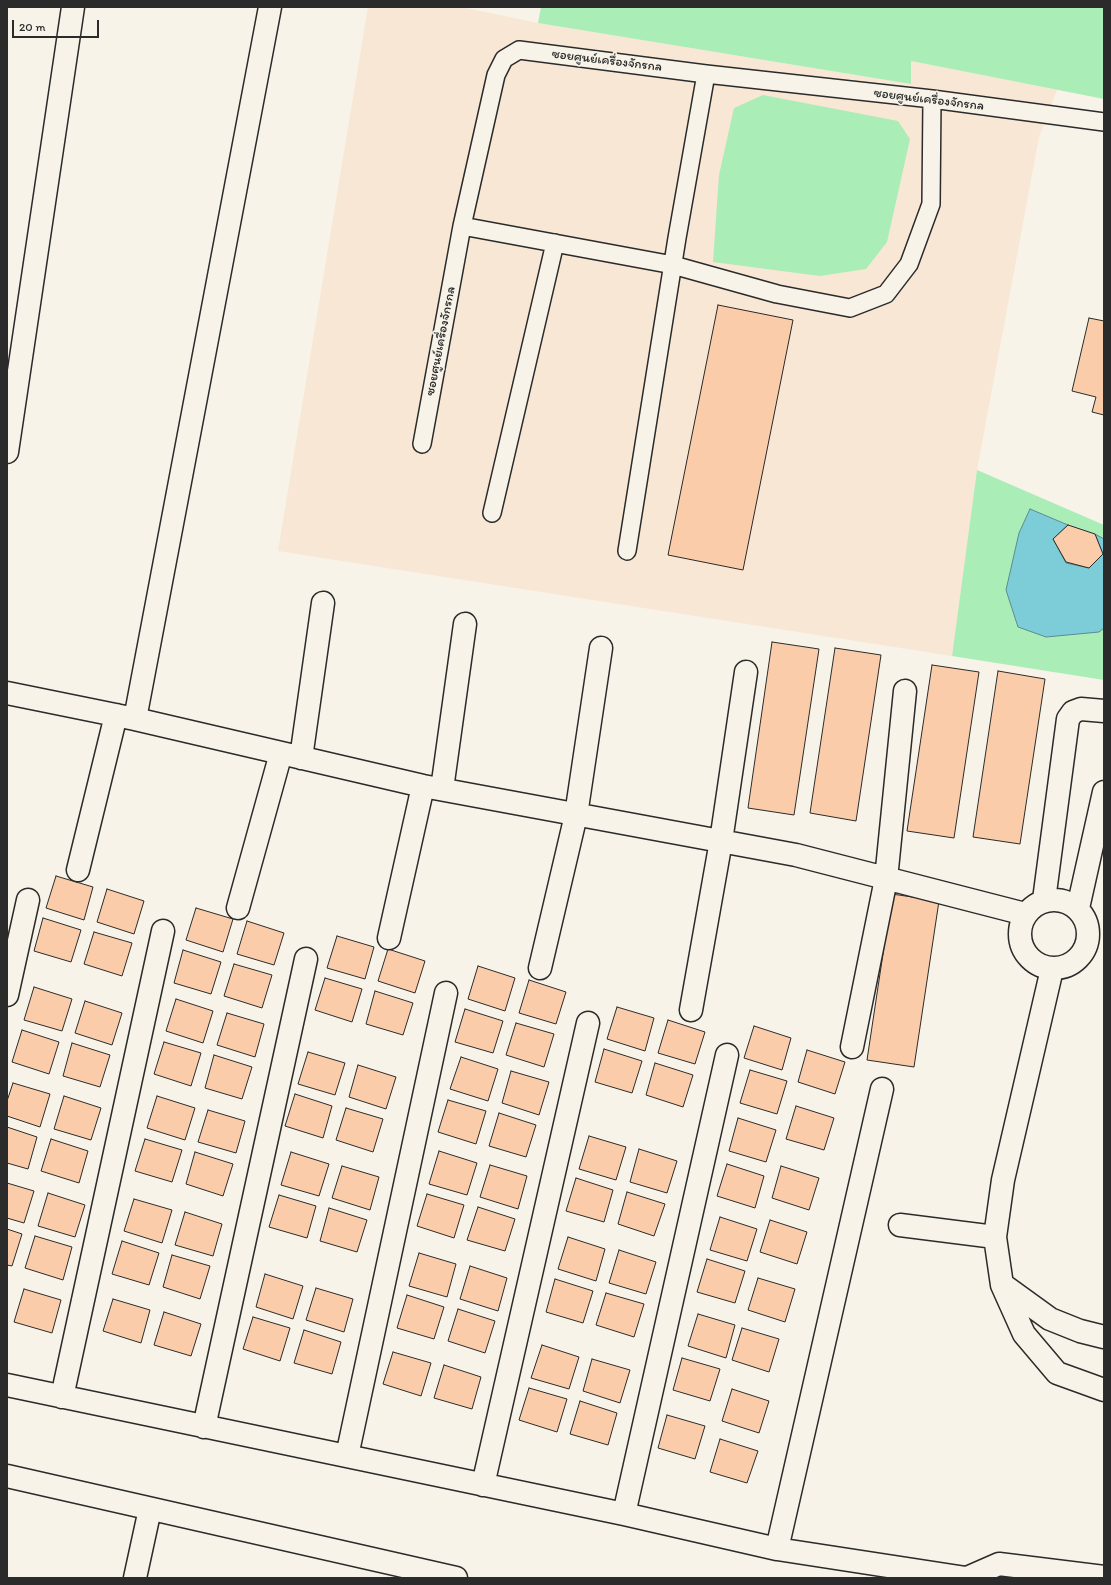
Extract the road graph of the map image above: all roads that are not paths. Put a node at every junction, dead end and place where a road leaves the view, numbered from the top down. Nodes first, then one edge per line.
1 (73, 7) edge
2 (270, 7) edge
3 (706, 74) junction
4 (932, 99) junction
5 (1104, 122) edge
6 (462, 226) junction
7 (556, 243) junction
8 (673, 265) junction
9 (422, 444) dead end
10 (7, 452) edge
11 (492, 513) dead end
12 (627, 551) dead end
13 (323, 603) dead end
14 (465, 624) dead end
15 (601, 648) dead end
16 (746, 672) dead end
17 (905, 691) dead end
18 (7, 693) edge
19 (1104, 711) edge
20 (126, 717) junction
21 (281, 753) junction
22 (301, 758) junction
23 (433, 788) junction
24 (1104, 792) edge
25 (576, 815) junction
26 (721, 841) junction
27 (78, 870) dead end
28 (886, 879) junction
29 (28, 900) dead end
30 (1044, 900) junction
31 (238, 908) dead end
32 (1078, 908) junction
33 (1025, 914) junction
34 (163, 931) dead end
35 (389, 938) dead end
36 (306, 959) dead end
37 (540, 968) dead end
38 (1052, 969) junction
39 (446, 993) dead end
40 (7, 995) edge
41 (691, 1010) dead end
42 (588, 1023) dead end
43 (852, 1047) dead end
44 (727, 1055) dead end
45 (882, 1089) dead end
46 (900, 1225) dead end
47 (996, 1237) junction
48 (1002, 1285) junction
49 (1104, 1336) edge
50 (7, 1385) edge
51 (1104, 1390) edge
52 (62, 1397) junction
53 (204, 1427) junction
54 (347, 1456) junction
55 (7, 1476) edge
56 (483, 1485) junction
57 (150, 1509) junction
58 (624, 1514) junction
59 (777, 1549) junction
60 (1104, 1577) edge
61 (135, 1578) edge
62 (456, 1578) edge
63 (967, 1578) edge

1 - 10 street
2 - 20 street
3 - 4 lane, ซอยศูนย์เครื่องจักรกล
3 - 6 lane, ซอยศูนย์เครื่องจักรกล
3 - 8 lane
4 - 5 lane, ซอยศูนย์เครื่องจักรกล
4 - 8 lane
6 - 7 lane
6 - 9 lane, ซอยศูนย์เครื่องจักรกล
7 - 8 lane
7 - 11 lane
8 - 12 lane
13 - 22 street
14 - 23 street
15 - 25 street
16 - 26 street
17 - 28 street
18 - 20 street
19 - 30 street
20 - 21 street
20 - 27 street
21 - 22 street
21 - 31 street
22 - 23 street
23 - 25 street
23 - 35 street
24 - 32 street
25 - 26 street
25 - 37 street
26 - 28 street
26 - 41 street
28 - 33 street
28 - 43 street
29 - 40 street
30 - 32 street
30 - 33 street
32 - 38 street
33 - 38 street
34 - 52 street
36 - 53 street
38 - 47 street
39 - 54 street
42 - 56 street
44 - 58 street
45 - 59 street
46 - 47 street
47 - 48 street
48 - 49 street
48 - 51 street
50 - 52 street
52 - 53 street
53 - 54 street
54 - 56 street
55 - 57 street
56 - 58 street
57 - 61 street
57 - 62 street
58 - 59 street
59 - 63 street
60 - 63 street

